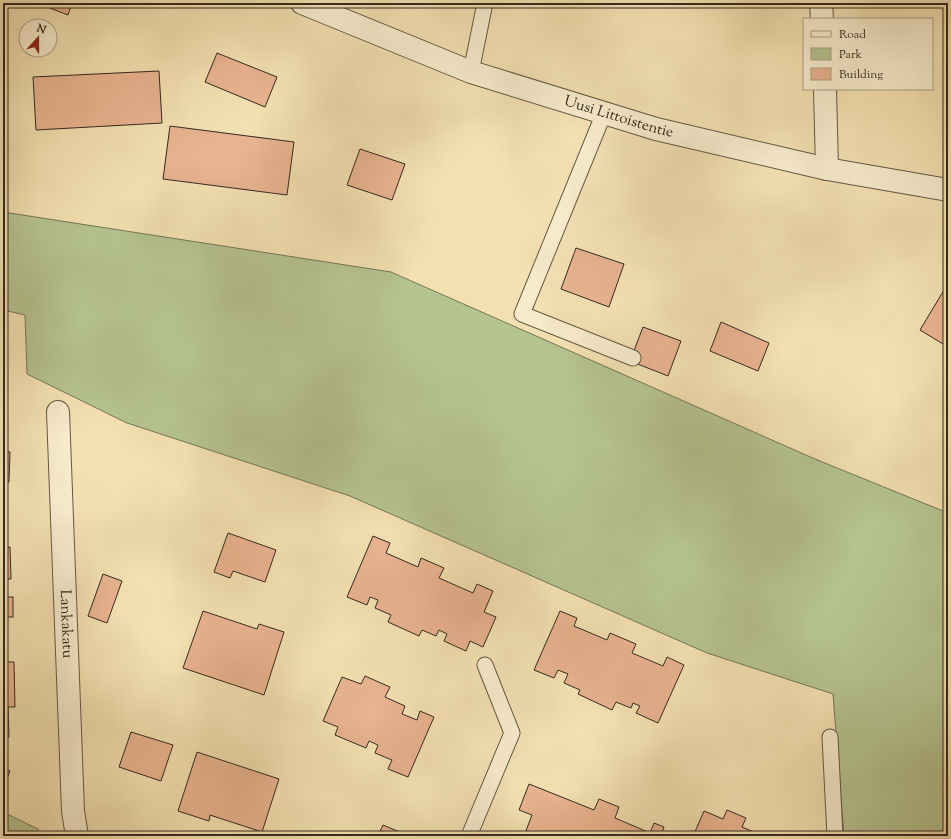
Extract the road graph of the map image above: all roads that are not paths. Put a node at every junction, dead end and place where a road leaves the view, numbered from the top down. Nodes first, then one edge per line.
1 (302, 3) edge
2 (485, 3) edge
3 (821, 3) edge
4 (822, 18) edge
5 (471, 72) junction
6 (825, 90) edge
7 (604, 113) junction
8 (827, 169) junction
9 (948, 190) edge
10 (633, 358) dead end
11 (58, 412) dead end
12 (485, 665) dead end
13 (830, 737) dead end
14 (77, 836) edge
15 (469, 836) edge
16 (835, 836) edge

1 - 5 street, Uusi Littoistentie
2 - 5 lane
3 - 4 street
5 - 7 street, Uusi Littoistentie
6 - 8 street
7 - 8 street, Uusi Littoistentie
7 - 10 lane
8 - 9 street, Uusi Littoistentie
11 - 14 street, Lankakatu
12 - 15 lane
13 - 16 lane

